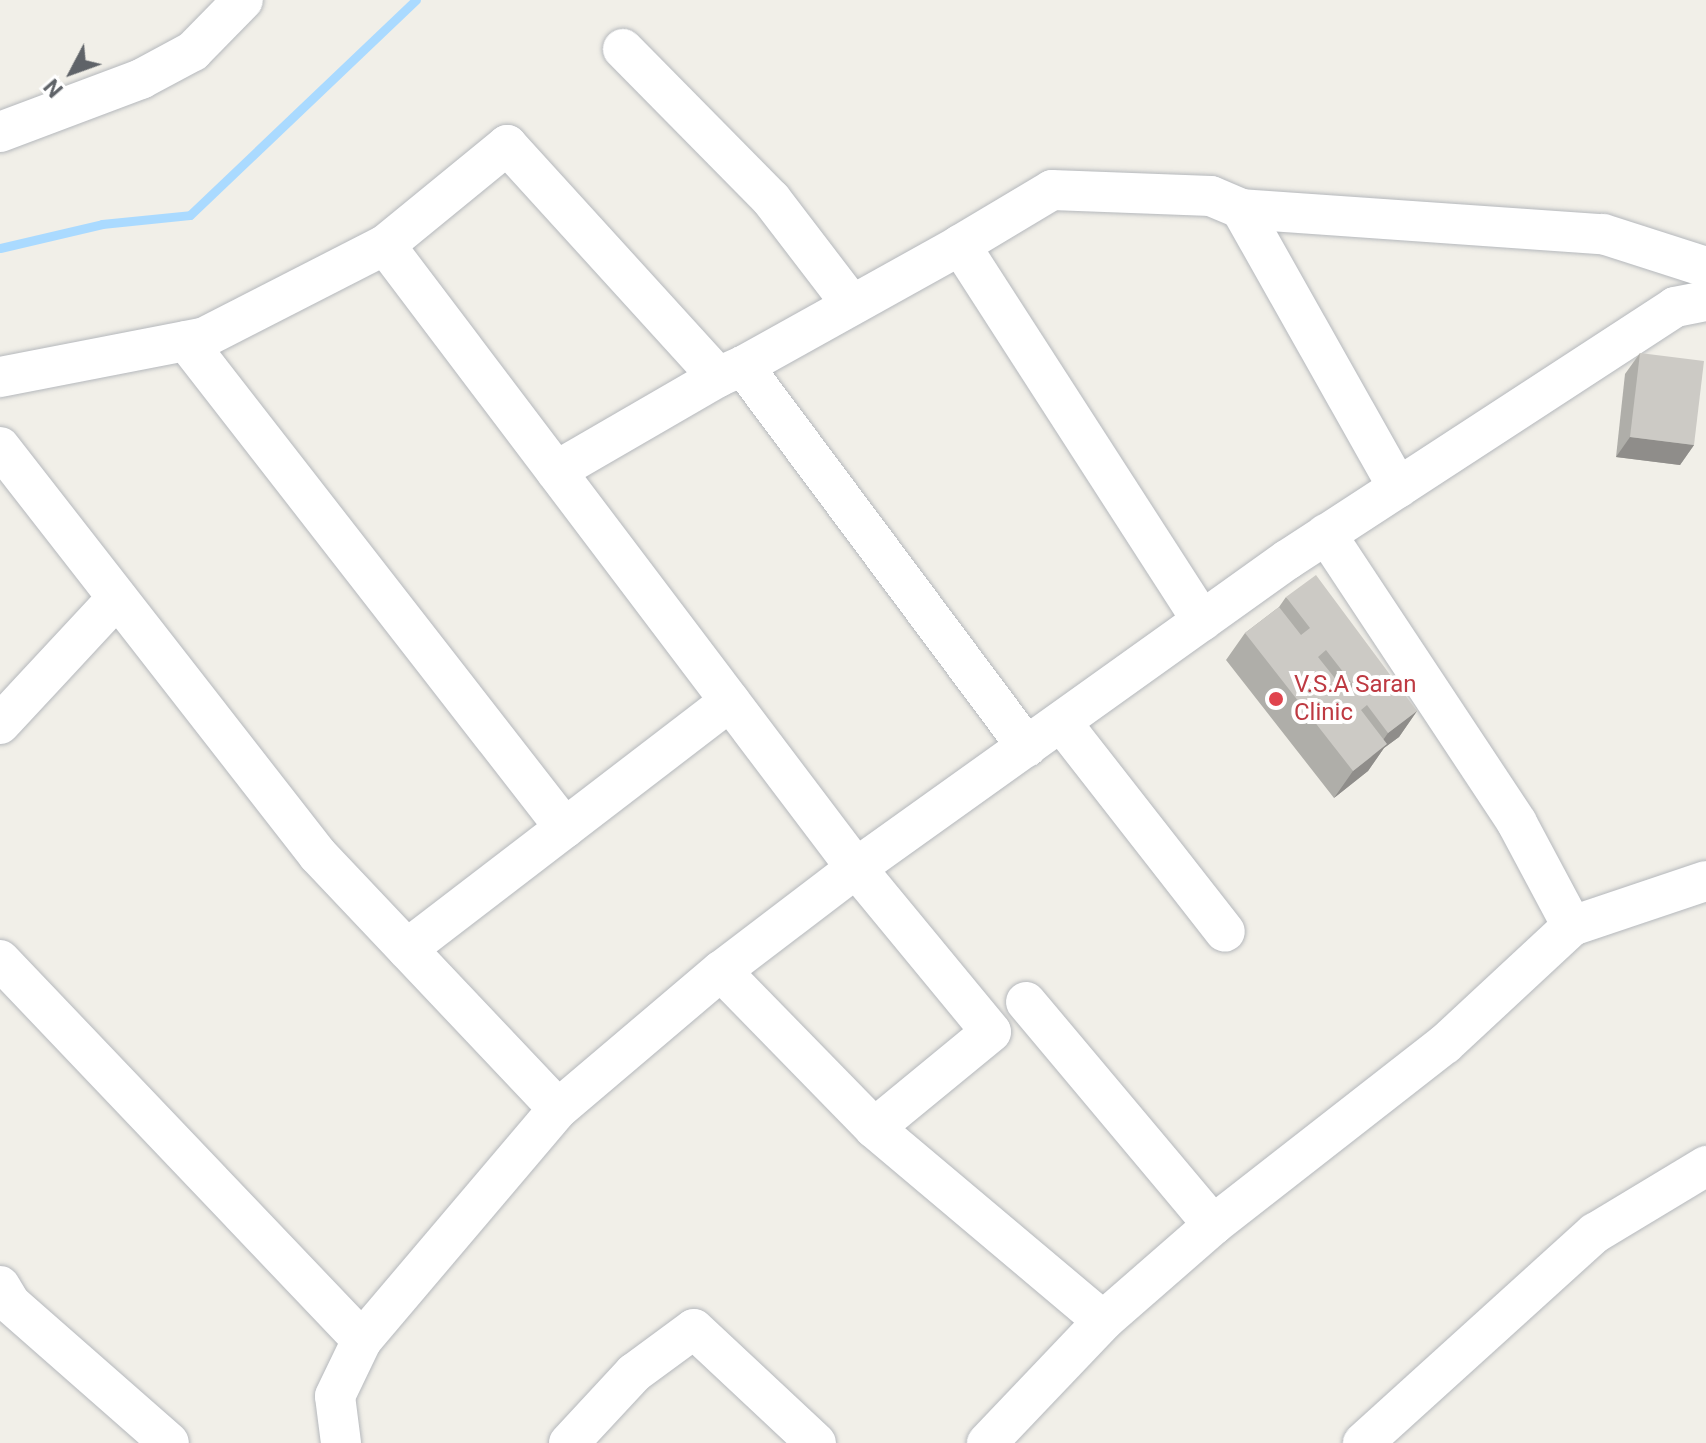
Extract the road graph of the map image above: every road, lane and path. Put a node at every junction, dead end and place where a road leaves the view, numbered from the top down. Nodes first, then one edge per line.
1 (243, 0) edge
2 (623, 49) dead end
3 (0, 132) edge
4 (1241, 209) junction
5 (385, 245) junction
6 (960, 245) junction
7 (1706, 267) edge
8 (1706, 301) edge
9 (852, 305) junction
10 (186, 341) junction
11 (730, 372) junction
12 (0, 377) edge
13 (0, 447) edge
14 (556, 471) junction
15 (1398, 488) junction
16 (1326, 534) junction
17 (117, 598) junction
18 (1202, 621) junction
19 (730, 701) junction
20 (1061, 722) junction
21 (0, 724) edge
22 (1027, 747) junction
23 (565, 828) junction
24 (856, 868) junction
25 (1706, 881) edge
26 (1572, 926) junction
27 (1225, 932) dead end
28 (407, 949) junction
29 (0, 960) edge
30 (721, 971) junction
31 (1026, 1002) dead end
32 (558, 1109) junction
33 (874, 1128) junction
34 (1706, 1166) edge
35 (1213, 1225) junction
36 (0, 1286) edge
37 (1103, 1321) junction
38 (362, 1340) junction
39 (169, 1443) edge
40 (341, 1443) edge
41 (569, 1443) edge
42 (816, 1443) edge
43 (987, 1443) edge
44 (1363, 1443) edge

1 - 3 street
2 - 9 street
4 - 6 street
4 - 7 street
4 - 15 street
5 - 10 street
5 - 11 street
5 - 14 street
6 - 9 street
6 - 18 street
8 - 15 street
9 - 11 street
10 - 12 street
10 - 23 street
11 - 14 street
11 - 22 street
13 - 17 street
14 - 19 street
15 - 16 street
16 - 18 street
16 - 26 street
17 - 21 street
17 - 28 street
18 - 20 street
19 - 23 street
19 - 24 street
20 - 22 street
20 - 27 street
22 - 24 street
23 - 28 street
24 - 30 street
24 - 33 street
25 - 26 street
26 - 35 street
28 - 32 street
29 - 38 street
30 - 32 street
30 - 33 street
31 - 35 street
32 - 38 street
33 - 37 street
34 - 44 street
35 - 37 street
36 - 39 street
37 - 43 street
38 - 40 street
41 - 42 street

